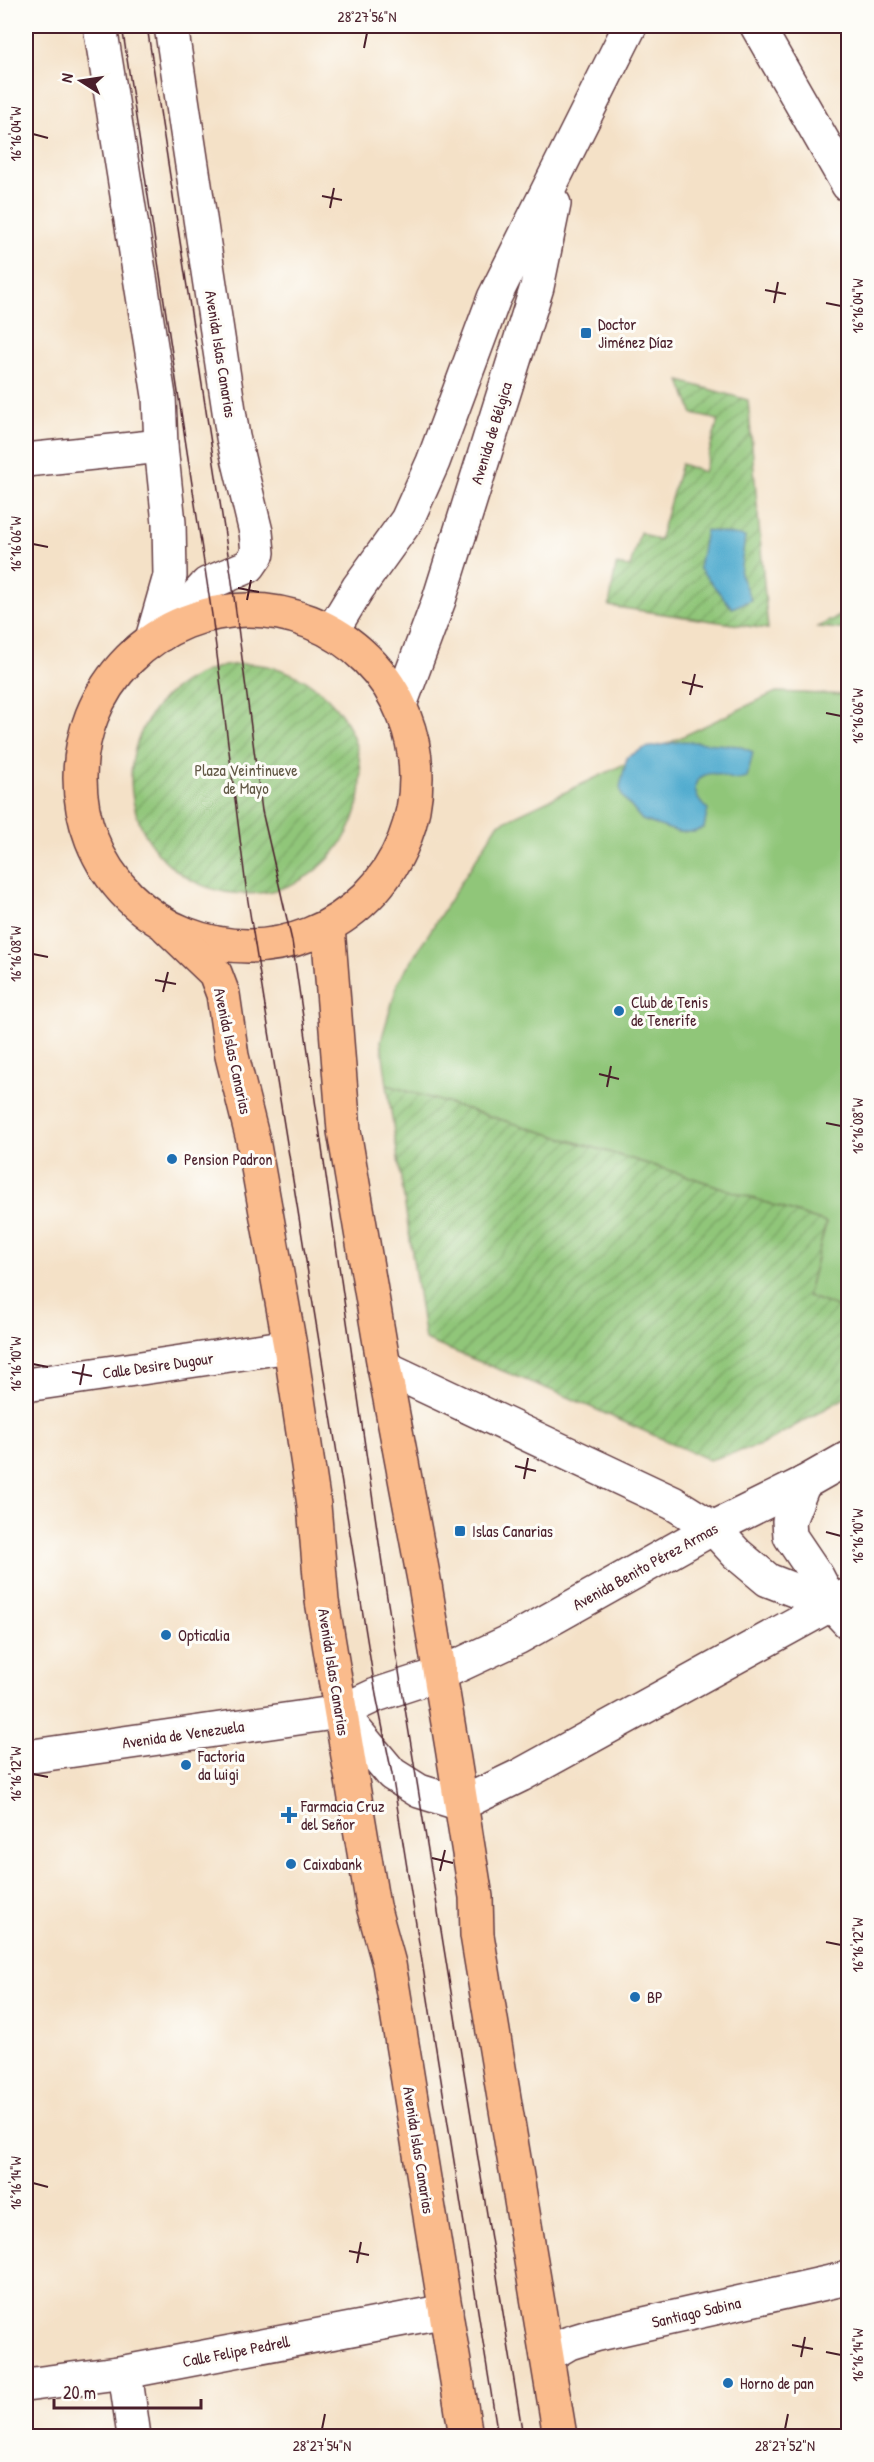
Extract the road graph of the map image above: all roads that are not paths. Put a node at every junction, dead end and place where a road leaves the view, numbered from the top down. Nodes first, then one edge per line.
1 (100, 26) edge
2 (171, 26) edge
3 (630, 26) edge
4 (757, 26) edge
5 (564, 155) junction
6 (849, 185) edge
7 (161, 446) junction
8 (26, 460) edge
9 (332, 631) junction
10 (157, 637) junction
11 (400, 705) junction
12 (167, 927) junction
13 (328, 927) junction
14 (290, 1346) junction
15 (384, 1367) junction
16 (26, 1385) edge
17 (849, 1458) edge
18 (804, 1483) junction
19 (713, 1528) junction
20 (843, 1607) edge
21 (440, 1674) junction
22 (340, 1712) junction
23 (26, 1757) edge
24 (461, 1804) junction
25 (849, 2278) edge
26 (446, 2311) junction
27 (548, 2356) junction
28 (125, 2372) junction
29 (26, 2385) edge
30 (134, 2436) edge
31 (466, 2436) edge
32 (560, 2436) edge

1 - 7 street
2 - 10 street, Avenida Islas Canarias
3 - 5 street, Avenida de Bélgica
4 - 6 street
5 - 9 street, Avenida de Bélgica
5 - 11 street, Avenida de Bélgica
7 - 8 street
7 - 10 street
9 - 10 main road
9 - 11 main road
10 - 12 main road
11 - 13 main road
12 - 13 main road
12 - 14 main road, Avenida Islas Canarias
13 - 15 main road
14 - 16 street, Calle Desire Dugour
14 - 22 main road, Avenida Islas Canarias
15 - 19 street
15 - 21 main road
17 - 18 street, Avenida Benito Pérez Armas
18 - 19 street, Avenida Benito Pérez Armas
18 - 20 street
19 - 20 street
19 - 21 street, Avenida Benito Pérez Armas
20 - 24 street
21 - 22 street, Avenida Benito Pérez Armas
21 - 24 main road
22 - 23 street, Avenida de Venezuela
22 - 24 street
22 - 26 main road, Avenida Islas Canarias
24 - 27 main road
25 - 27 street, Santiago Sabina
26 - 28 street, Calle Felipe Pedrell
26 - 31 main road, Avenida Islas Canarias
27 - 32 main road
28 - 29 street, Calle Felipe Pedrell
28 - 30 street

